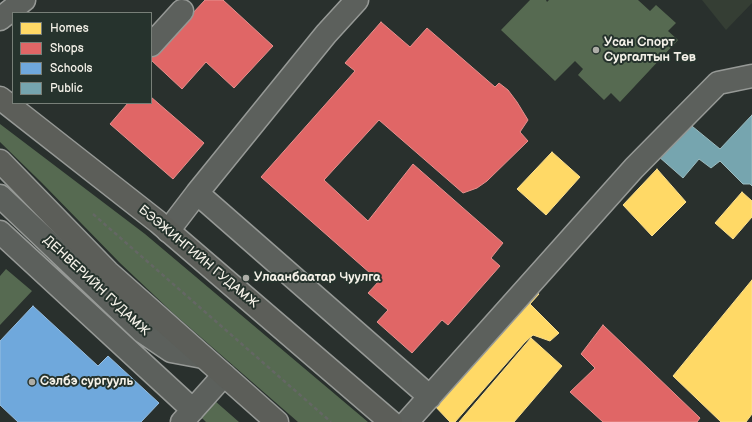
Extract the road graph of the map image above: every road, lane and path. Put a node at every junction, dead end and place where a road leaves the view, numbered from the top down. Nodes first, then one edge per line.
1 (24, 0) edge
2 (30, 0) edge
3 (357, 0) edge
4 (182, 11) dead end
5 (34, 12) edge
6 (0, 19) edge
7 (152, 44) edge
8 (752, 76) edge
9 (0, 98) edge
10 (0, 161) edge
11 (197, 193) junction
12 (0, 196) edge
13 (93, 214) dead end
14 (163, 226) junction
15 (0, 232) edge
16 (203, 356) junction
17 (224, 375) junction
18 (430, 397) junction
19 (188, 416) edge
20 (275, 421) edge
21 (331, 422) edge
22 (391, 422) edge
23 (407, 422) edge

1 - 6 street
2 - 5 street
3 - 11 street
4 - 7 street
8 - 18 street
9 - 14 main road, БЭЭЖИНГИЙН ГУДАМЖ
10 - 16 main road
11 - 14 street
11 - 18 street
12 - 16 street, ДЕНВЕРИЙН ГУДАМЖ
13 - 21 path
14 - 22 main road, БЭЭЖИНГИЙН ГУДАМЖ
15 - 19 street
16 - 17 main road
17 - 19 street
17 - 20 main road
18 - 23 street

